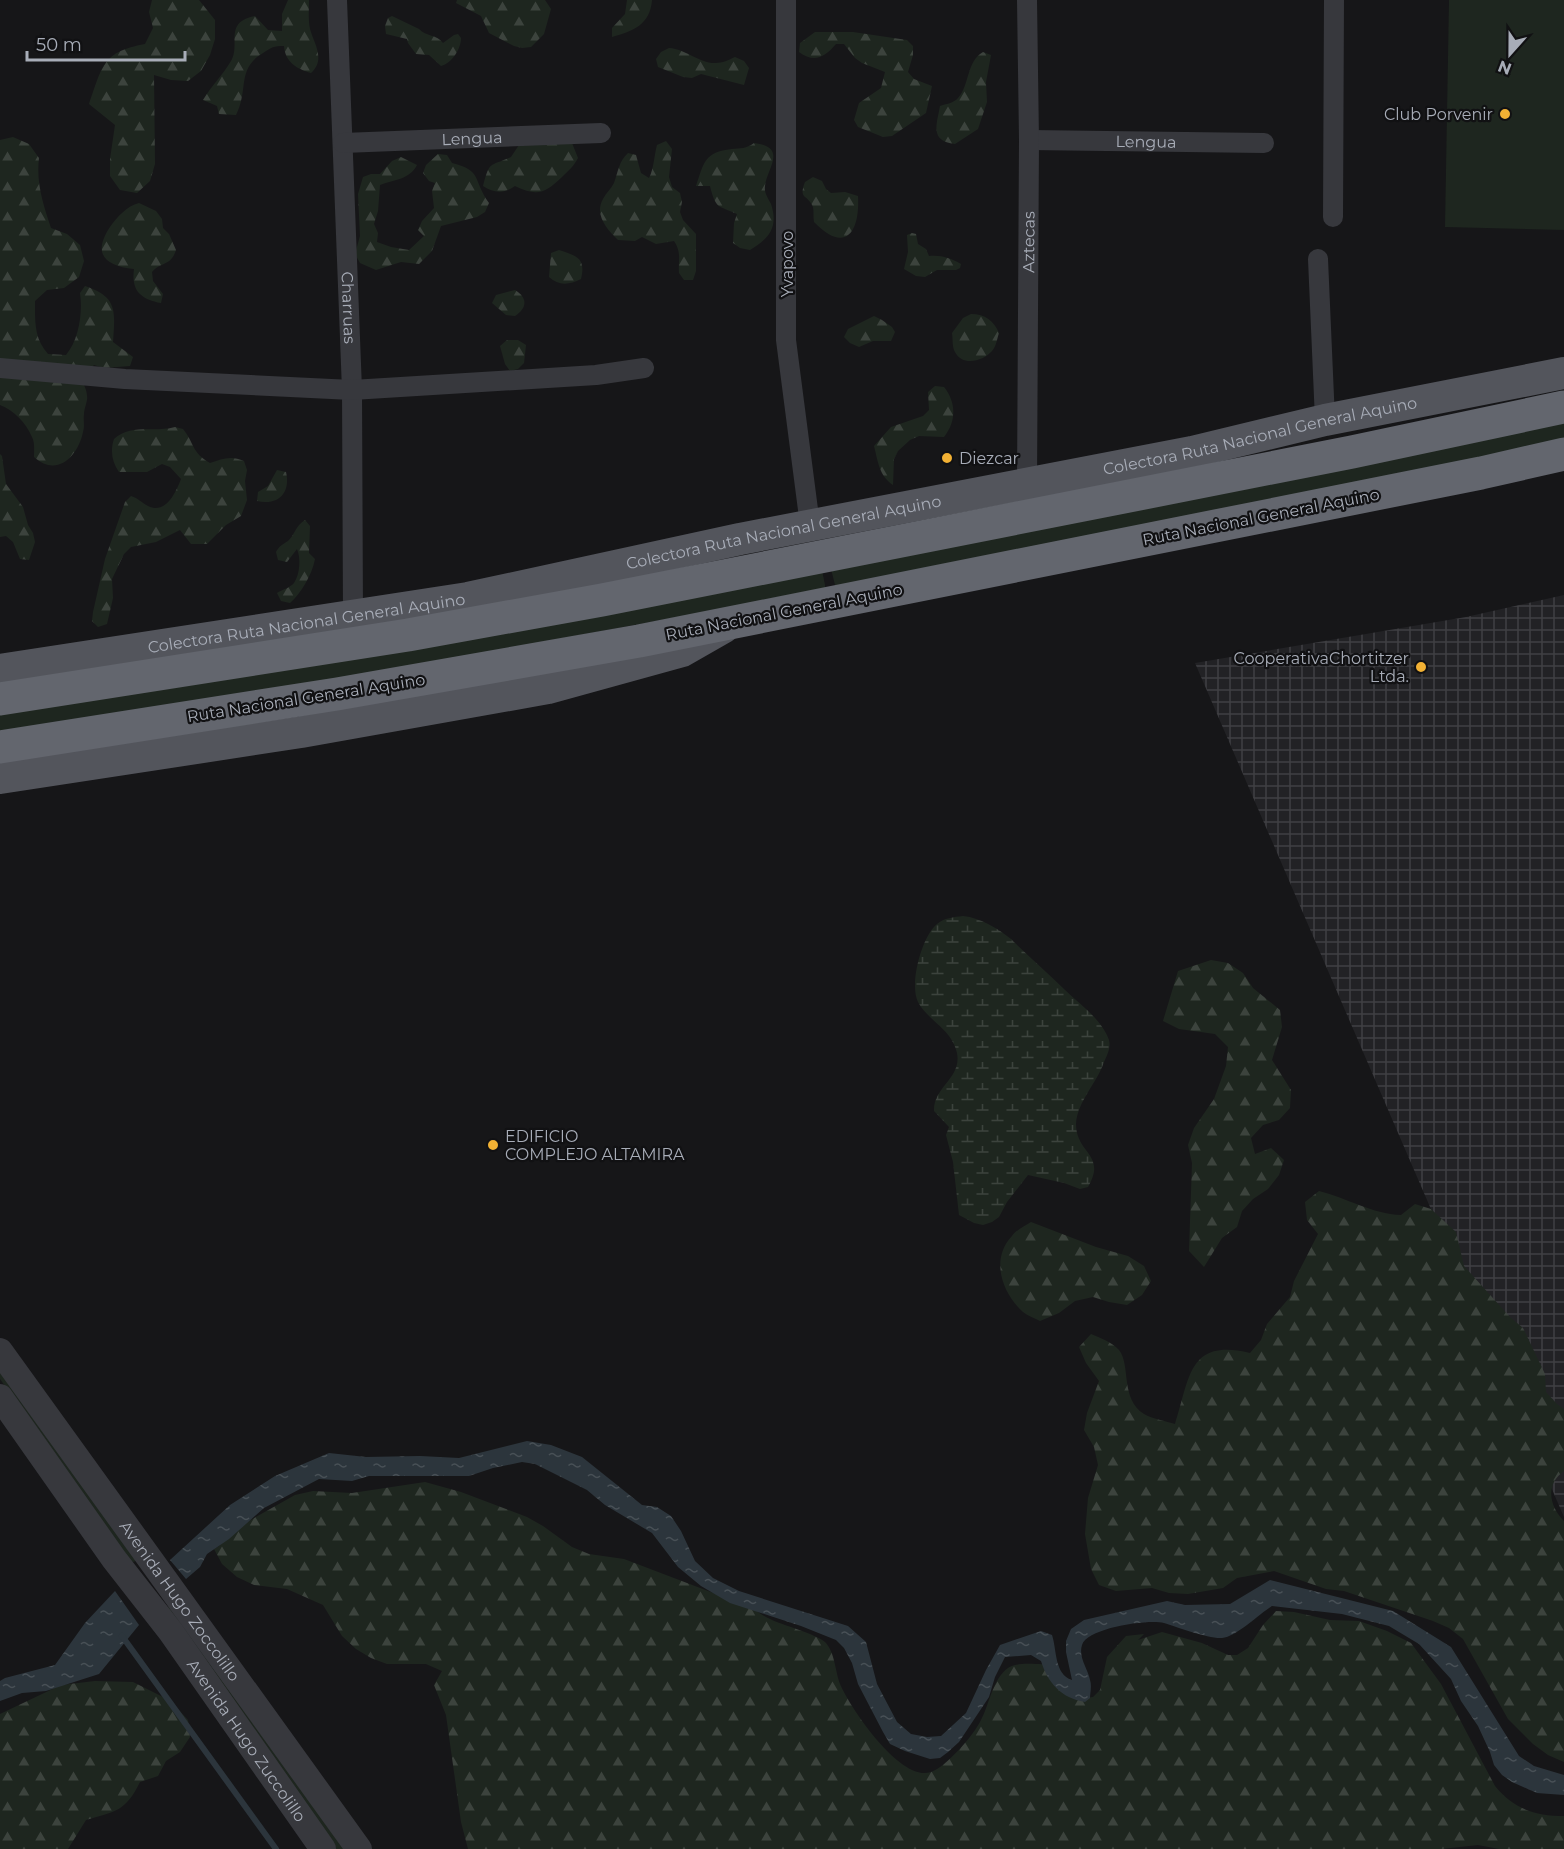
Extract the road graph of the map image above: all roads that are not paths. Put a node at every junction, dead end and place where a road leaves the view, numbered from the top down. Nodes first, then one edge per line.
1 (338, 0) edge
2 (786, 0) edge
3 (1027, 0) edge
4 (1334, 0) edge
5 (601, 133) dead end
6 (1029, 140) junction
7 (343, 143) junction
8 (1264, 143) dead end
9 (1333, 217) dead end
10 (1318, 259) dead end
11 (0, 368) edge
12 (644, 368) dead end
13 (1564, 374) edge
14 (352, 390) junction
15 (1564, 406) edge
16 (1325, 420) junction
17 (1192, 452) junction
18 (1564, 454) edge
19 (1027, 484) junction
20 (810, 525) junction
21 (468, 598) junction
22 (602, 600) junction
23 (353, 615) junction
24 (730, 623) junction
25 (0, 670) edge
26 (0, 699) edge
27 (0, 747) edge
28 (0, 778) edge
29 (0, 1351) edge
30 (0, 1397) edge
31 (171, 1632) joint
32 (323, 1849) edge
33 (359, 1849) edge

1 - 7 street, Charruas
2 - 20 street, Yvapovo
3 - 6 street, Aztecas
4 - 9 street
5 - 7 street, Lengua
6 - 8 street, Lengua
6 - 19 street, Aztecas
7 - 14 street, Charruas
10 - 16 street
11 - 14 street
12 - 14 street
13 - 16 main road, Colectora Ruta Nacional General Aquino
14 - 23 street, Charruas
15 - 17 main road
15 - 22 highway
16 - 17 main road, Colectora Ruta Nacional General Aquino
17 - 19 main road, Colectora Ruta Nacional General Aquino
18 - 24 highway, Ruta Nacional General Aquino
19 - 20 main road, Colectora Ruta Nacional General Aquino
20 - 21 main road, Colectora Ruta Nacional General Aquino
21 - 22 main road
21 - 23 main road, Colectora Ruta Nacional General Aquino
22 - 26 highway
23 - 25 main road, Colectora Ruta Nacional General Aquino
24 - 27 highway, Ruta Nacional General Aquino
24 - 28 main road
29 - 33 street, Avenida Hugo Zoccolillo
30 - 31 street, Avenida Hugo Zoccolillo
31 - 32 street, Avenida Hugo Zuccolillo

